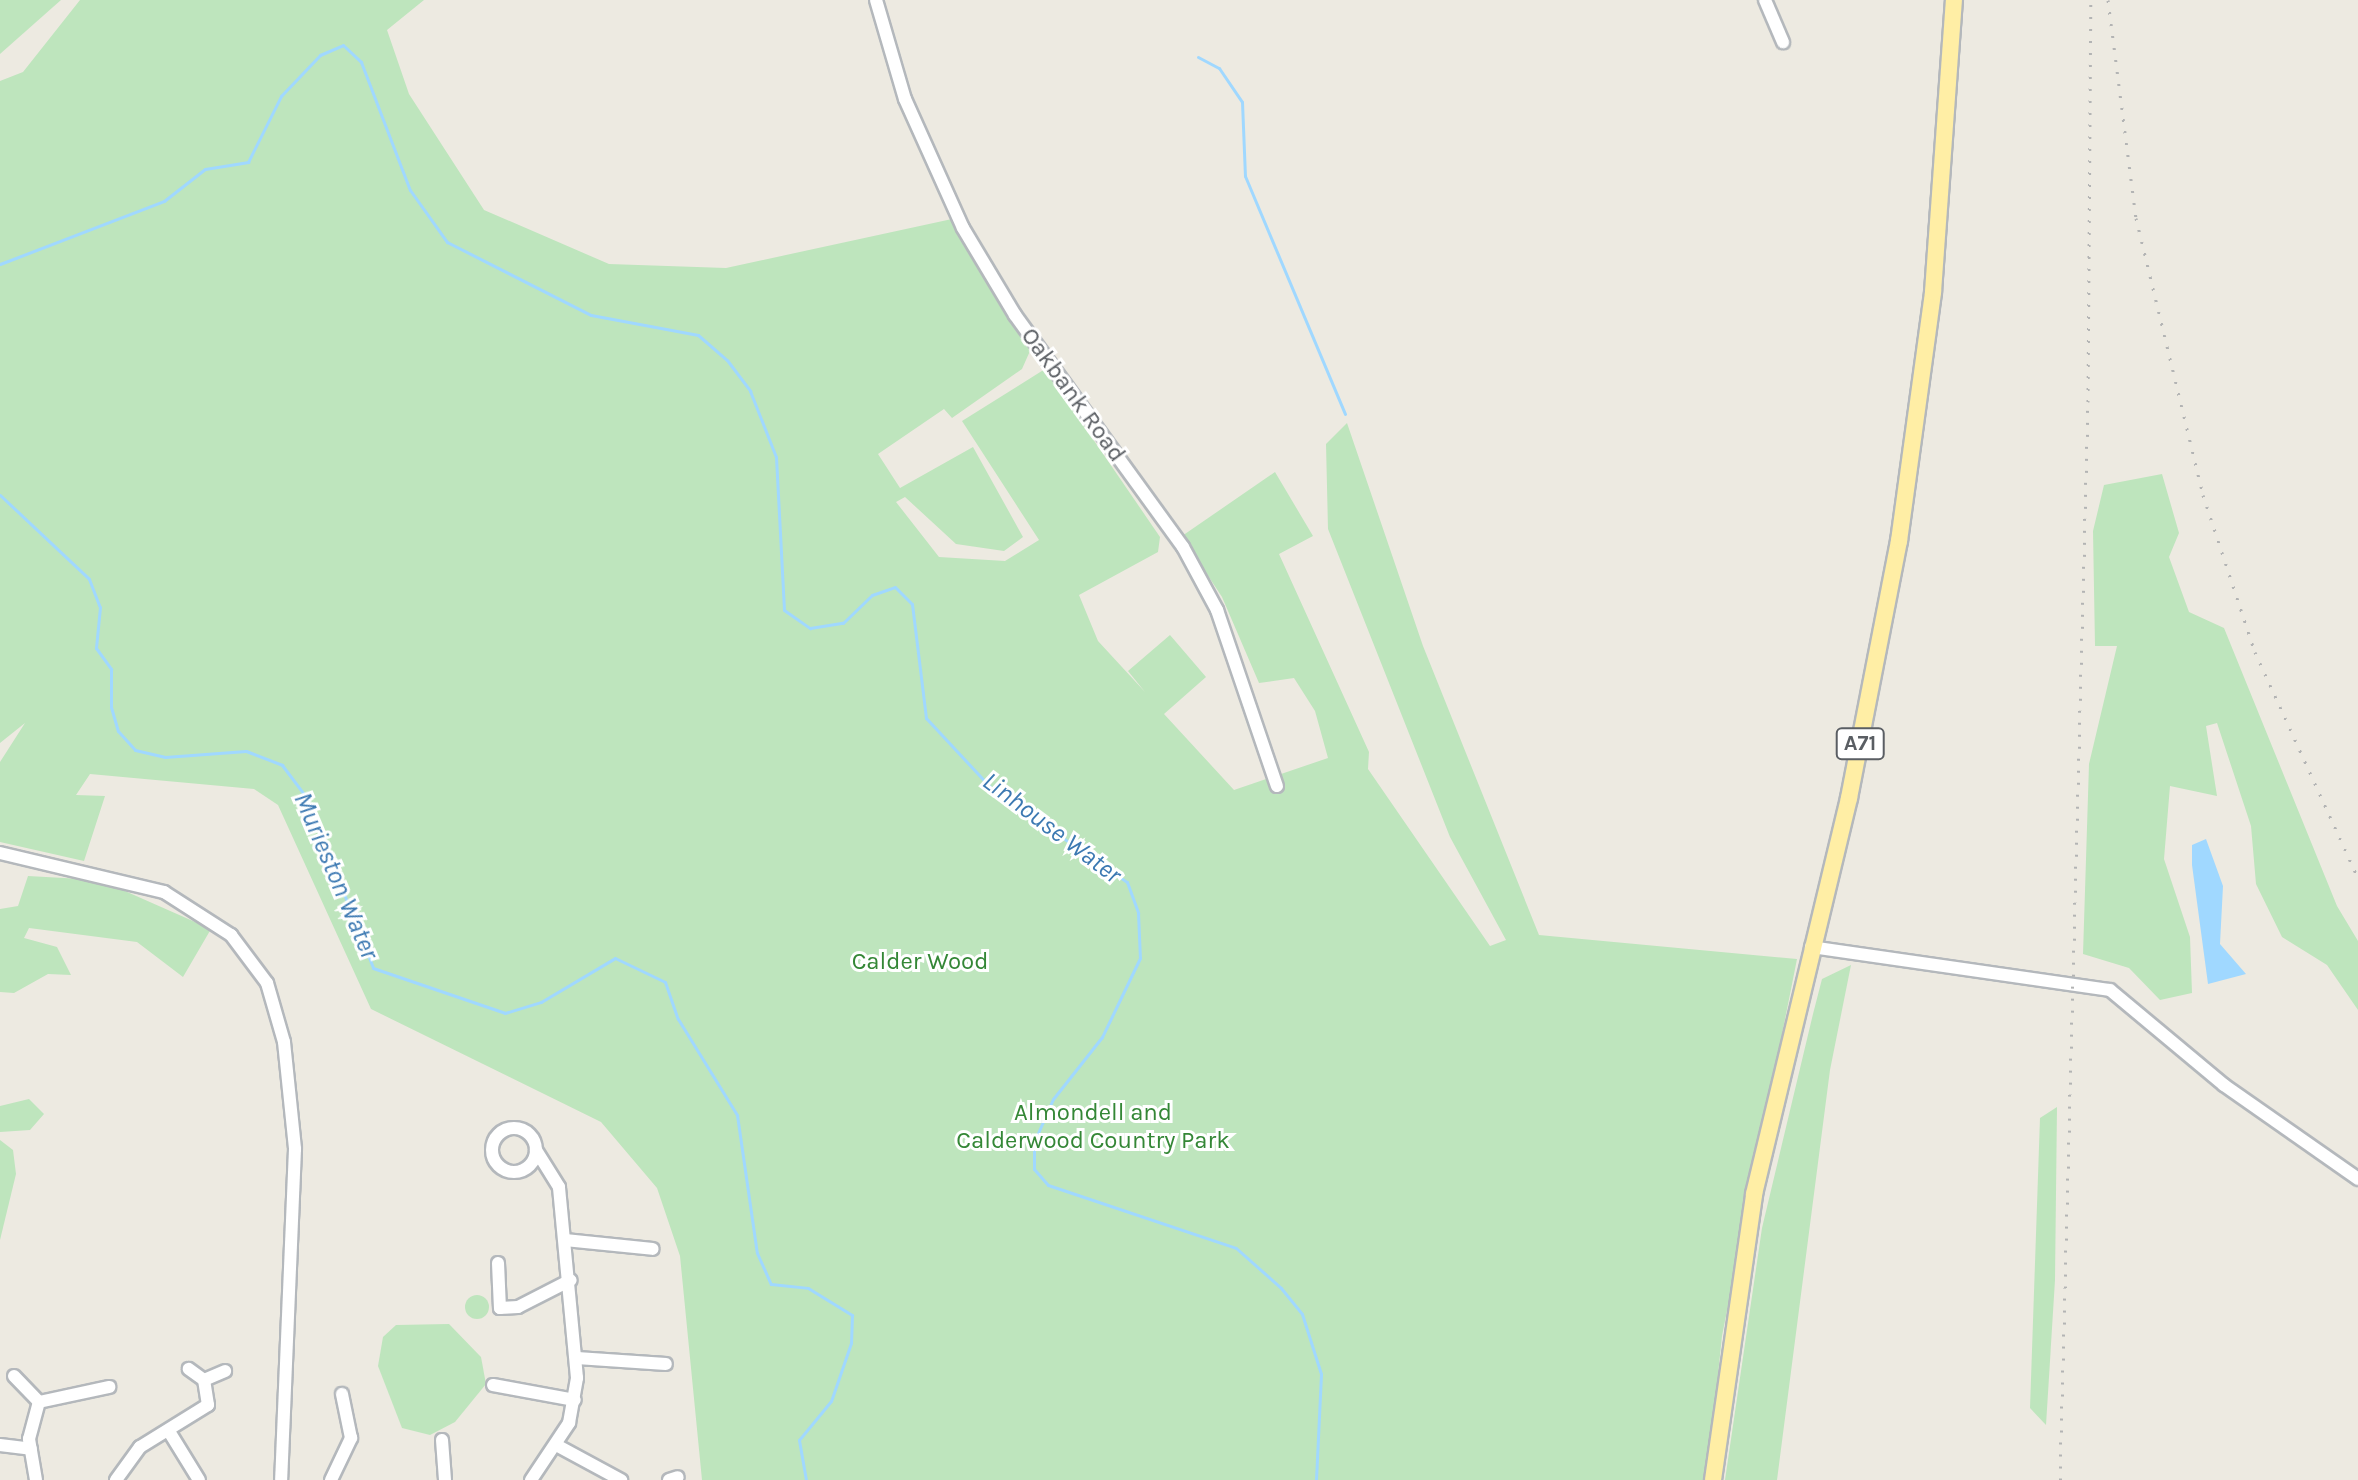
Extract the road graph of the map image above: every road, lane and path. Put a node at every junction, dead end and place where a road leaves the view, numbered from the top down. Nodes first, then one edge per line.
1 (876, 0) edge
2 (1765, 0) edge
3 (1954, 0) edge
4 (1783, 42) dead end
5 (1277, 786) dead end
6 (0, 853) edge
7 (1811, 947) junction
8 (536, 1150) dead end
9 (2358, 1179) edge
10 (565, 1240) junction
11 (645, 1245) dead end
12 (498, 1263) dead end
13 (571, 1280) junction
14 (577, 1358) junction
15 (666, 1364) dead end
16 (189, 1369) dead end
17 (225, 1371) dead end
18 (14, 1376) dead end
19 (204, 1380) junction
20 (493, 1385) dead end
21 (109, 1387) dead end
22 (342, 1394) dead end
23 (575, 1400) junction
24 (39, 1402) junction
25 (170, 1433) junction
26 (442, 1440) dead end
27 (0, 1445) edge
28 (558, 1446) junction
29 (31, 1449) junction
30 (36, 1480) edge
31 (116, 1480) edge
32 (199, 1480) edge
33 (281, 1480) edge
34 (331, 1480) edge
35 (445, 1480) edge
36 (531, 1480) edge
37 (621, 1480) edge
38 (1713, 1480) edge

1 - 5 street, Oakbank Road
2 - 4 street
3 - 7 main road, A71
6 - 33 street
7 - 9 street
7 - 38 main road, A71
8 - 10 street
10 - 11 street
10 - 13 street
12 - 13 street
13 - 14 street
14 - 15 street
14 - 23 street
16 - 19 street
17 - 19 street
18 - 24 street
19 - 25 street
20 - 23 street
21 - 24 street
22 - 34 street
23 - 28 street
24 - 29 street
25 - 31 street
25 - 32 street
26 - 35 street
27 - 29 street
28 - 36 street
28 - 37 street
29 - 30 street

